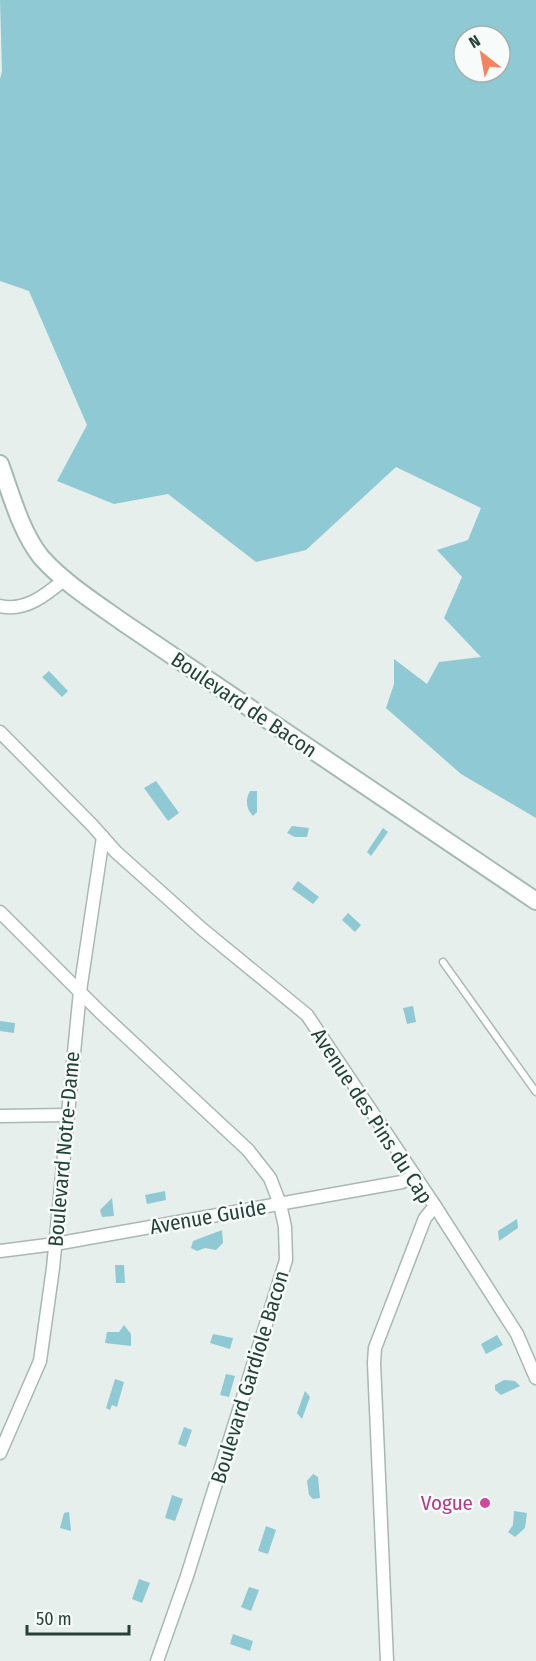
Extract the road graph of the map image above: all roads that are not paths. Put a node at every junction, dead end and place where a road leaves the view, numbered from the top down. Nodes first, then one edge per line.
1 (0, 464) edge
2 (65, 579) junction
3 (0, 606) edge
4 (0, 732) edge
5 (103, 837) junction
6 (536, 901) edge
7 (0, 912) edge
8 (443, 962) dead end
9 (80, 991) junction
10 (536, 1092) edge
11 (67, 1115) junction
12 (0, 1116) edge
13 (414, 1176) junction
14 (280, 1204) junction
15 (435, 1206) junction
16 (55, 1244) junction
17 (0, 1251) edge
18 (536, 1378) edge
19 (0, 1453) edge
20 (157, 1661) edge
21 (387, 1661) edge

1 - 2 street, Boulevard de Bacon
2 - 3 street
2 - 6 street, Boulevard de Bacon
4 - 5 street, Avenue des Pins du Cap
5 - 9 street, Boulevard Notre-Dame
5 - 13 street, Avenue des Pins du Cap
7 - 9 street, Boulevard Gardiole Bacon
8 - 10 lane
9 - 11 street, Boulevard Notre-Dame
9 - 14 street, Boulevard Gardiole Bacon
11 - 12 street
11 - 16 street, Boulevard Notre-Dame
13 - 14 street, Avenue Guide
13 - 15 street, Avenue des Pins du Cap
14 - 16 street, Avenue Guide
14 - 20 street, Boulevard Gardiole Bacon
15 - 18 street
15 - 21 street, Avenue des Pins du Cap
16 - 17 street, Avenue Guide
16 - 19 street, Boulevard Notre-Dame

